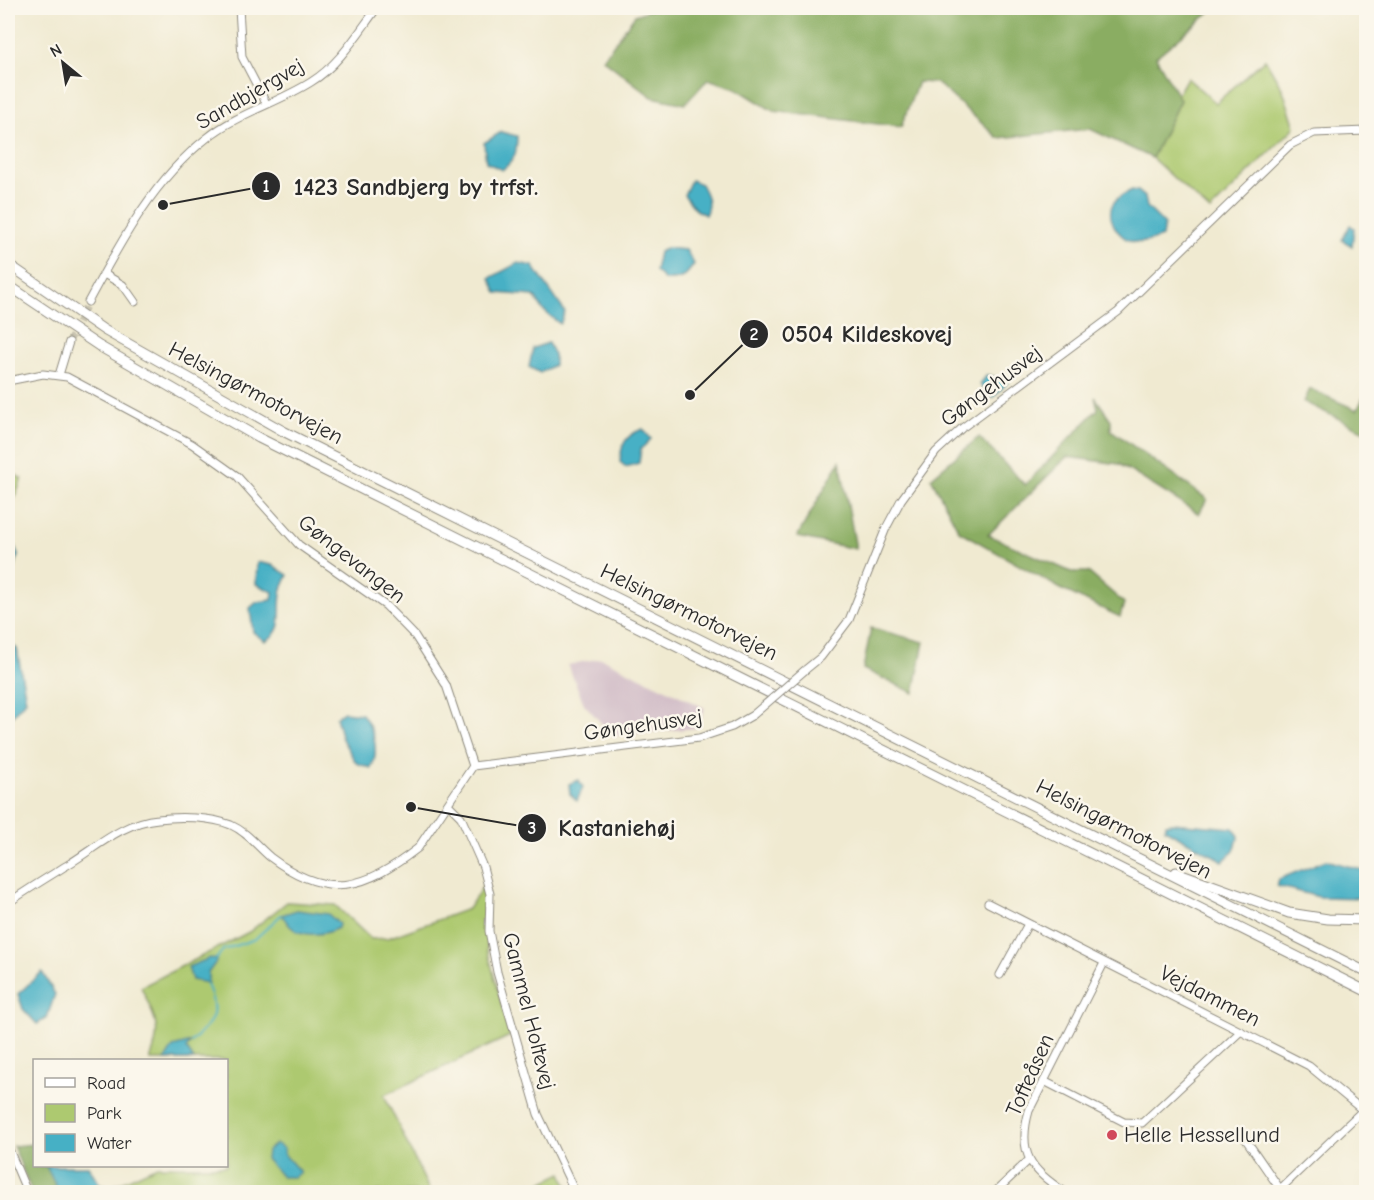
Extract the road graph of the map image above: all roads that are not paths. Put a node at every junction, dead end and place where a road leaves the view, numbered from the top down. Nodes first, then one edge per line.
1 (239, 8) edge
2 (377, 8) edge
3 (266, 103) junction
4 (1366, 131) edge
5 (8, 264) edge
6 (104, 274) junction
7 (8, 285) edge
8 (88, 302) tunnel mouth
9 (135, 302) dead end
10 (69, 342) tunnel mouth
11 (59, 375) junction
12 (8, 381) edge
13 (473, 766) junction
14 (449, 805) junction
15 (1154, 864) junction
16 (8, 903) edge
17 (988, 903) dead end
18 (1366, 920) edge
19 (1028, 924) junction
20 (1104, 963) junction
21 (1366, 972) edge
22 (1000, 975) dead end
23 (1366, 991) edge
24 (1241, 1031) junction
25 (1044, 1081) junction
26 (1365, 1111) edge
27 (1240, 1131) dead end
28 (8, 1147) edge
29 (1029, 1160) junction
30 (1279, 1191) edge
31 (27, 1192) edge
32 (575, 1192) edge
33 (995, 1192) edge
34 (1065, 1192) edge

1 - 3 street
2 - 3 street, Sandbjergvej
3 - 6 street, Sandbjergvej
4 - 13 street, Gøngehusvej, bridge
5 - 15 highway, Helsingørmotorvejen
6 - 8 street, Sandbjergvej
6 - 9 street
7 - 23 highway, Helsingørmotorvejen
10 - 11 street
11 - 12 street
11 - 13 street, Gøngevangen
13 - 14 street
14 - 16 street
14 - 32 street, Gammel Holtevej
15 - 18 highway
15 - 21 highway, Helsingørmotorvejen
17 - 19 street, Vejdammen
19 - 20 street, Vejdammen
19 - 22 street
20 - 24 street, Vejdammen
20 - 25 street, Tofteåsen
24 - 25 street
24 - 26 street, Vejdammen
25 - 29 street, Tofteåsen
26 - 30 street
27 - 30 street
28 - 31 street
29 - 33 street
29 - 34 street

